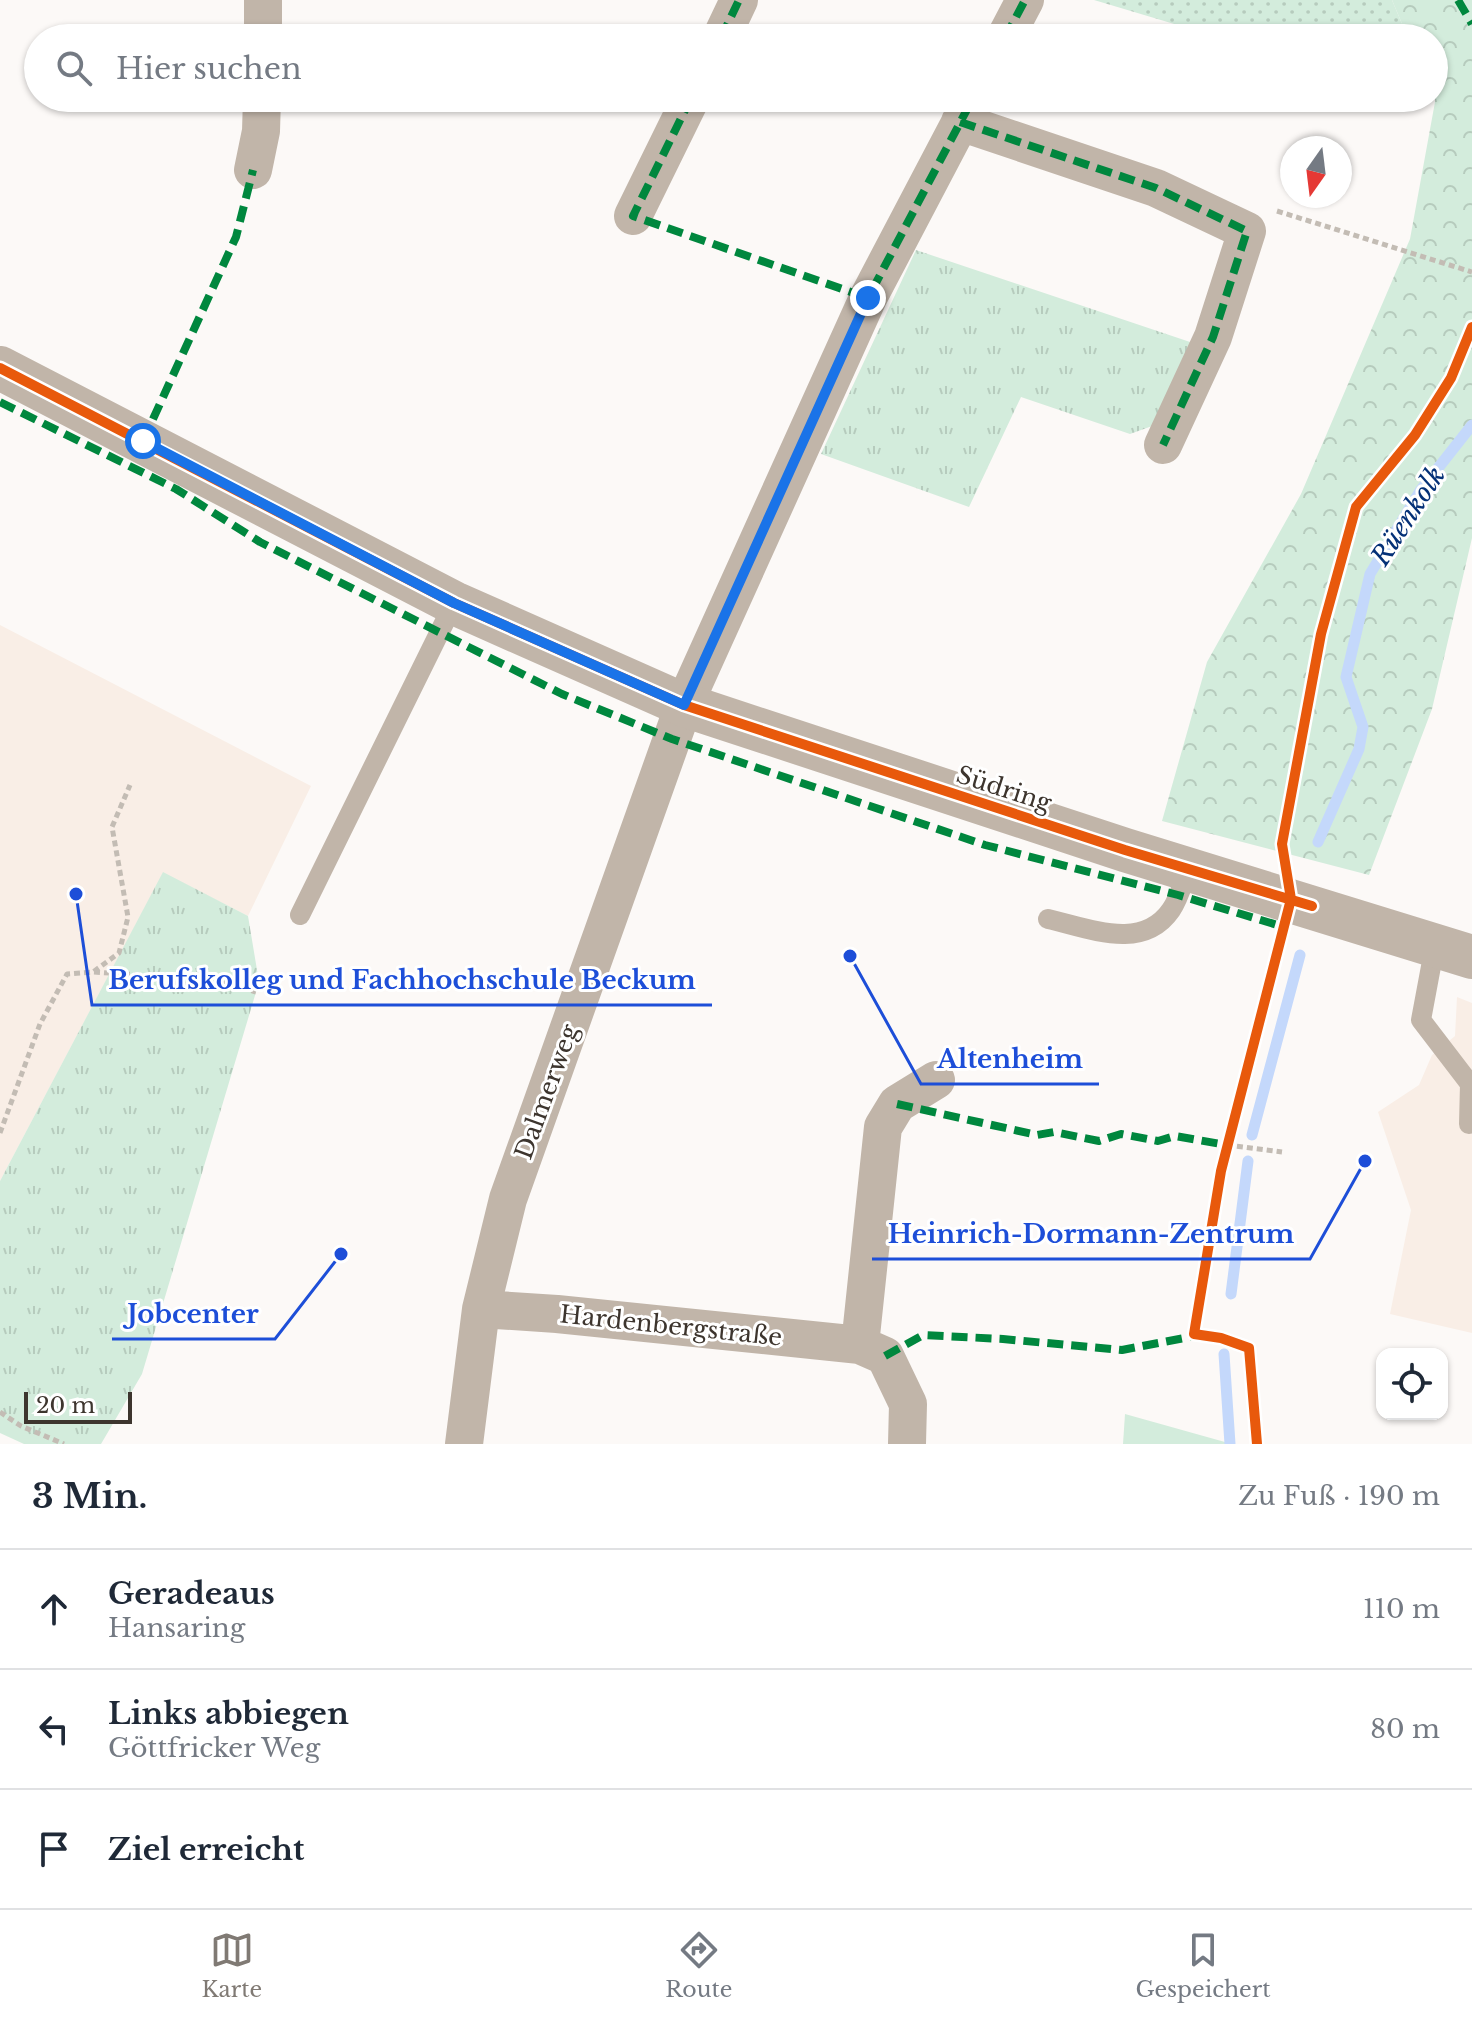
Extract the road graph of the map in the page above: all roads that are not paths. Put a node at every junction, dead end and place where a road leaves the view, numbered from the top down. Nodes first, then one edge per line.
1 (263, 0) edge
2 (739, 0) edge
3 (1025, 0) edge
4 (263, 24) edge
5 (728, 24) edge
6 (1012, 24) edge
7 (262, 112) edge
8 (684, 112) edge
9 (965, 112) edge
10 (971, 112) edge
11 (253, 170) dead end
12 (633, 216) dead end
13 (0, 368) edge
14 (1163, 445) dead end
15 (454, 603) junction
16 (684, 705) junction
17 (1188, 869) junction
18 (300, 915) dead end
19 (1048, 919) dead end
20 (1454, 951) edge
21 (936, 1080) dead end
22 (1469, 1124) dead end
23 (481, 1309) junction
24 (872, 1351) junction
25 (464, 1444) edge
26 (907, 1444) edge

1 - 4 street
2 - 5 street
3 - 6 street
7 - 11 street
8 - 12 street
9 - 16 street, Dalmerweg
10 - 14 street
13 - 15 street, Südring
15 - 16 street, Südring
15 - 18 lane
16 - 17 street, Südring
16 - 23 street, Dalmerweg
17 - 19 lane
17 - 20 street, Südring
20 - 22 lane
21 - 24 street
23 - 24 street, Hardenbergstraße
23 - 25 street, Dalmerweg
24 - 26 street

